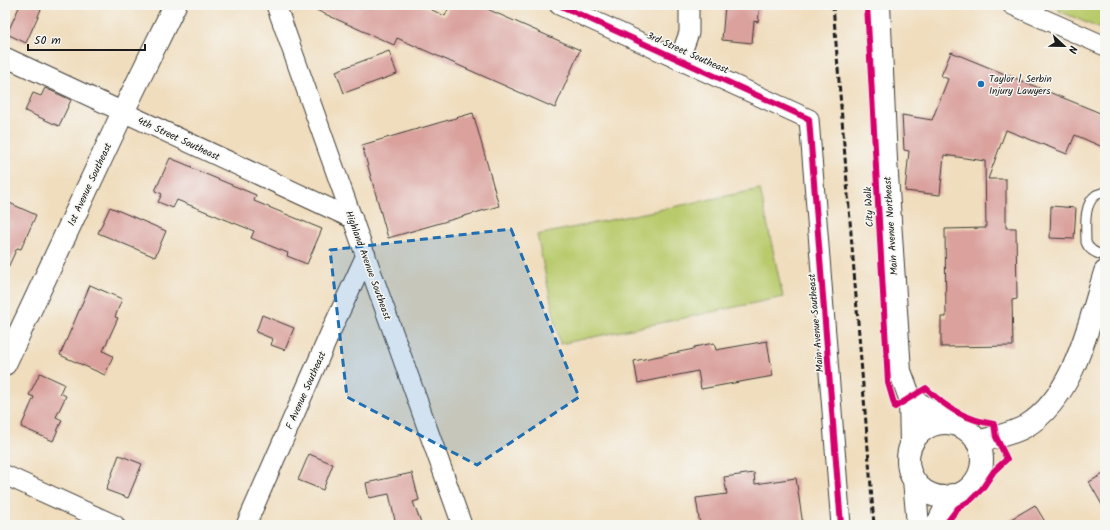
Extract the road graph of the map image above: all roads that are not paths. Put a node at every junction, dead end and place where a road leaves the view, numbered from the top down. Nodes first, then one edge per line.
1 (175, 5) edge
2 (276, 5) edge
3 (559, 5) edge
4 (690, 5) edge
5 (879, 5) edge
6 (1012, 5) edge
7 (1105, 46) edge
8 (5, 57) edge
9 (680, 60) junction
10 (123, 112) junction
11 (809, 119) joint
12 (1105, 192) edge
13 (353, 219) junction
14 (366, 255) junction
15 (1105, 257) edge
16 (1105, 272) edge
17 (5, 364) edge
18 (910, 398) junction
19 (950, 423) junction
20 (977, 442) junction
21 (911, 444) junction
22 (5, 475) edge
23 (914, 480) junction
24 (952, 495) junction
25 (115, 525) edge
26 (246, 525) edge
27 (462, 525) edge
28 (841, 525) edge
29 (918, 525) edge
30 (937, 525) edge

1 - 10 main road, 1st Avenue Southeast
2 - 13 street, Highland Avenue Southeast
3 - 9 street, 3rd Street Southeast
4 - 9 street
5 - 18 main road, Main Avenue Northeast
6 - 7 street
8 - 10 street, 4th Street Southeast
9 - 11 street, 3rd Street Southeast
10 - 13 street, 4th Street Southeast
10 - 17 main road, 1st Avenue Southeast
11 - 28 street, Main Avenue Southeast
12 - 15 lane
13 - 14 street, Highland Avenue Southeast
14 - 26 street, F Avenue Southeast
14 - 27 street, Highland Avenue Southeast
16 - 20 main road
18 - 19 main road
18 - 21 main road, Main Avenue Northeast
19 - 20 main road
19 - 21 main road
20 - 24 main road
21 - 23 main road
22 - 25 street
23 - 24 main road
23 - 29 main road
24 - 30 main road

